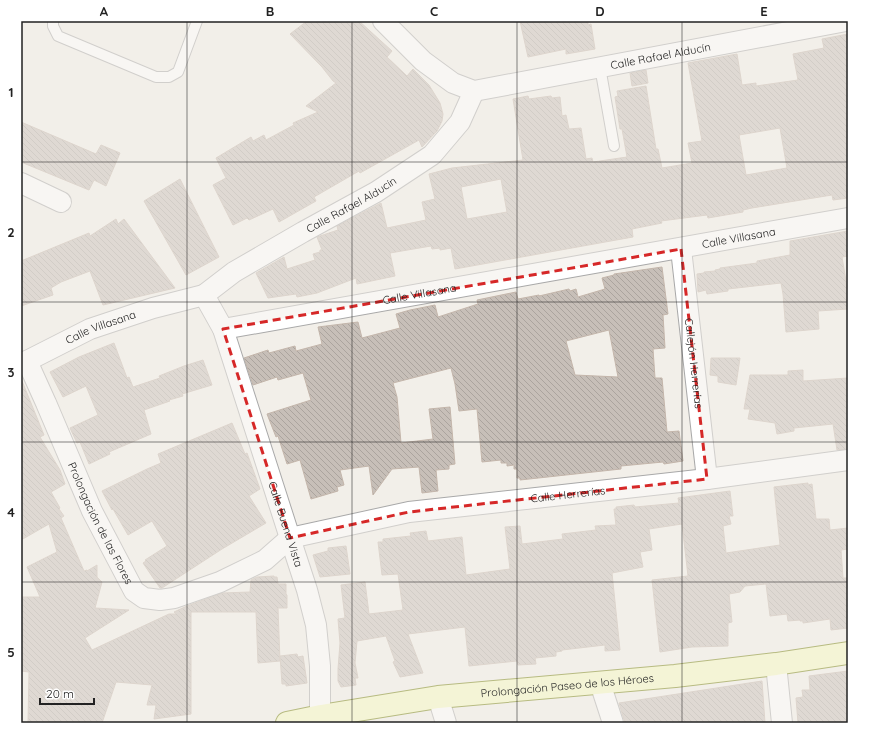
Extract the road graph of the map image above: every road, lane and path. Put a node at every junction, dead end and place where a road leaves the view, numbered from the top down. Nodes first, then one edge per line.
1 (53, 21) edge
2 (197, 21) edge
3 (383, 21) edge
4 (846, 21) edge
5 (600, 67) junction
6 (474, 91) junction
7 (614, 146) dead end
8 (21, 184) edge
9 (61, 202) dead end
10 (848, 218) edge
11 (681, 249) junction
12 (204, 295) junction
13 (223, 330) junction
14 (23, 366) edge
15 (848, 460) edge
16 (707, 479) junction
17 (290, 538) junction
18 (848, 652) edge
19 (776, 664) junction
20 (600, 683) junction
21 (438, 697) junction
22 (320, 720) edge
23 (287, 723) edge
24 (446, 723) edge
25 (613, 723) edge
26 (782, 723) edge

1 - 2 lane
3 - 6 street
4 - 5 street, Calle Rafael Alducín
5 - 6 street, Calle Rafael Alducín
5 - 7 lane
6 - 12 street, Calle Rafael Alducín
8 - 9 street
10 - 11 street, Calle Villasana
11 - 13 street, Calle Villasana
11 - 16 street, Callejón Herrerías
12 - 13 street
12 - 14 street, Calle Villasana
13 - 17 street, Calle Buena Vista
14 - 17 street, Prolongación de las Flores
15 - 16 street, Calle Herrerías
16 - 17 street, Calle Herrerías
17 - 22 street, Calle Buena Vista
18 - 19 street, Prolongación Paseo de los Héroes
19 - 20 street, Prolongación Paseo de los Héroes
19 - 26 street
20 - 21 street, Prolongación Paseo de los Héroes
20 - 25 street
21 - 22 street, Prolongación Paseo de los Héroes
21 - 24 street
22 - 23 street, Prolongación Paseo de los Héroes

